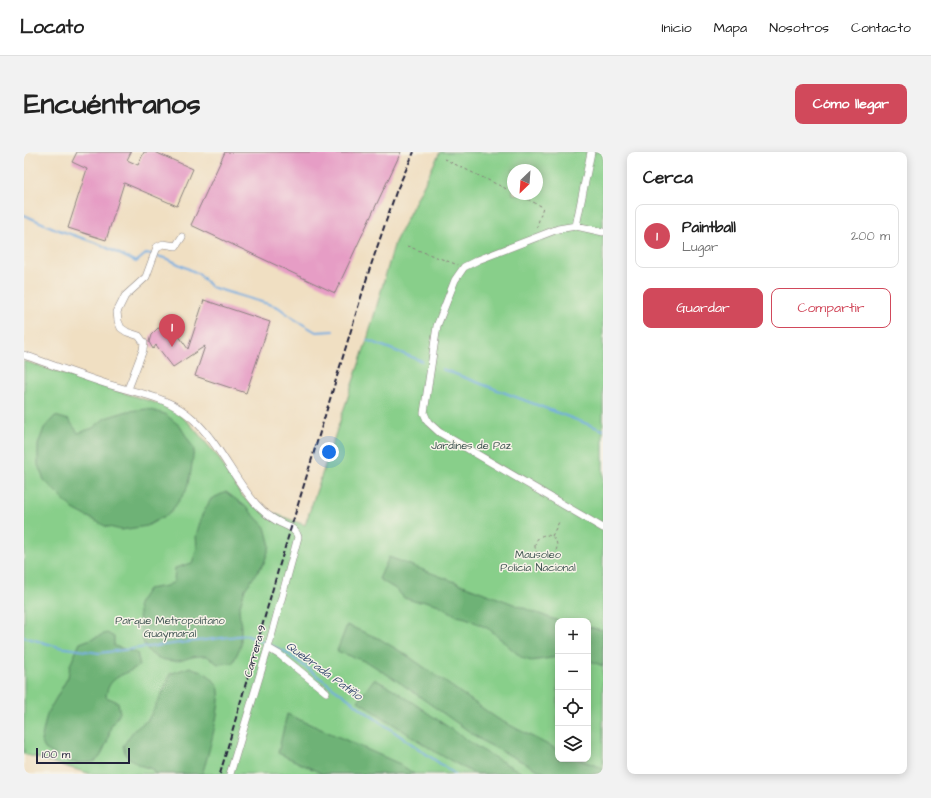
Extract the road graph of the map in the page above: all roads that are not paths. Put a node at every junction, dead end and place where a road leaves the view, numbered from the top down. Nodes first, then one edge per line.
1 (591, 152) edge
2 (576, 226) junction
3 (603, 232) edge
4 (182, 237) dead end
5 (24, 355) edge
6 (128, 389) junction
7 (603, 528) edge
8 (268, 648) junction
9 (326, 692) dead end
10 (230, 774) edge

1 - 2 street
2 - 3 street
2 - 7 street
4 - 6 street
5 - 6 street
6 - 8 street, Carrera 9
8 - 9 street
8 - 10 street, Carrera 9

